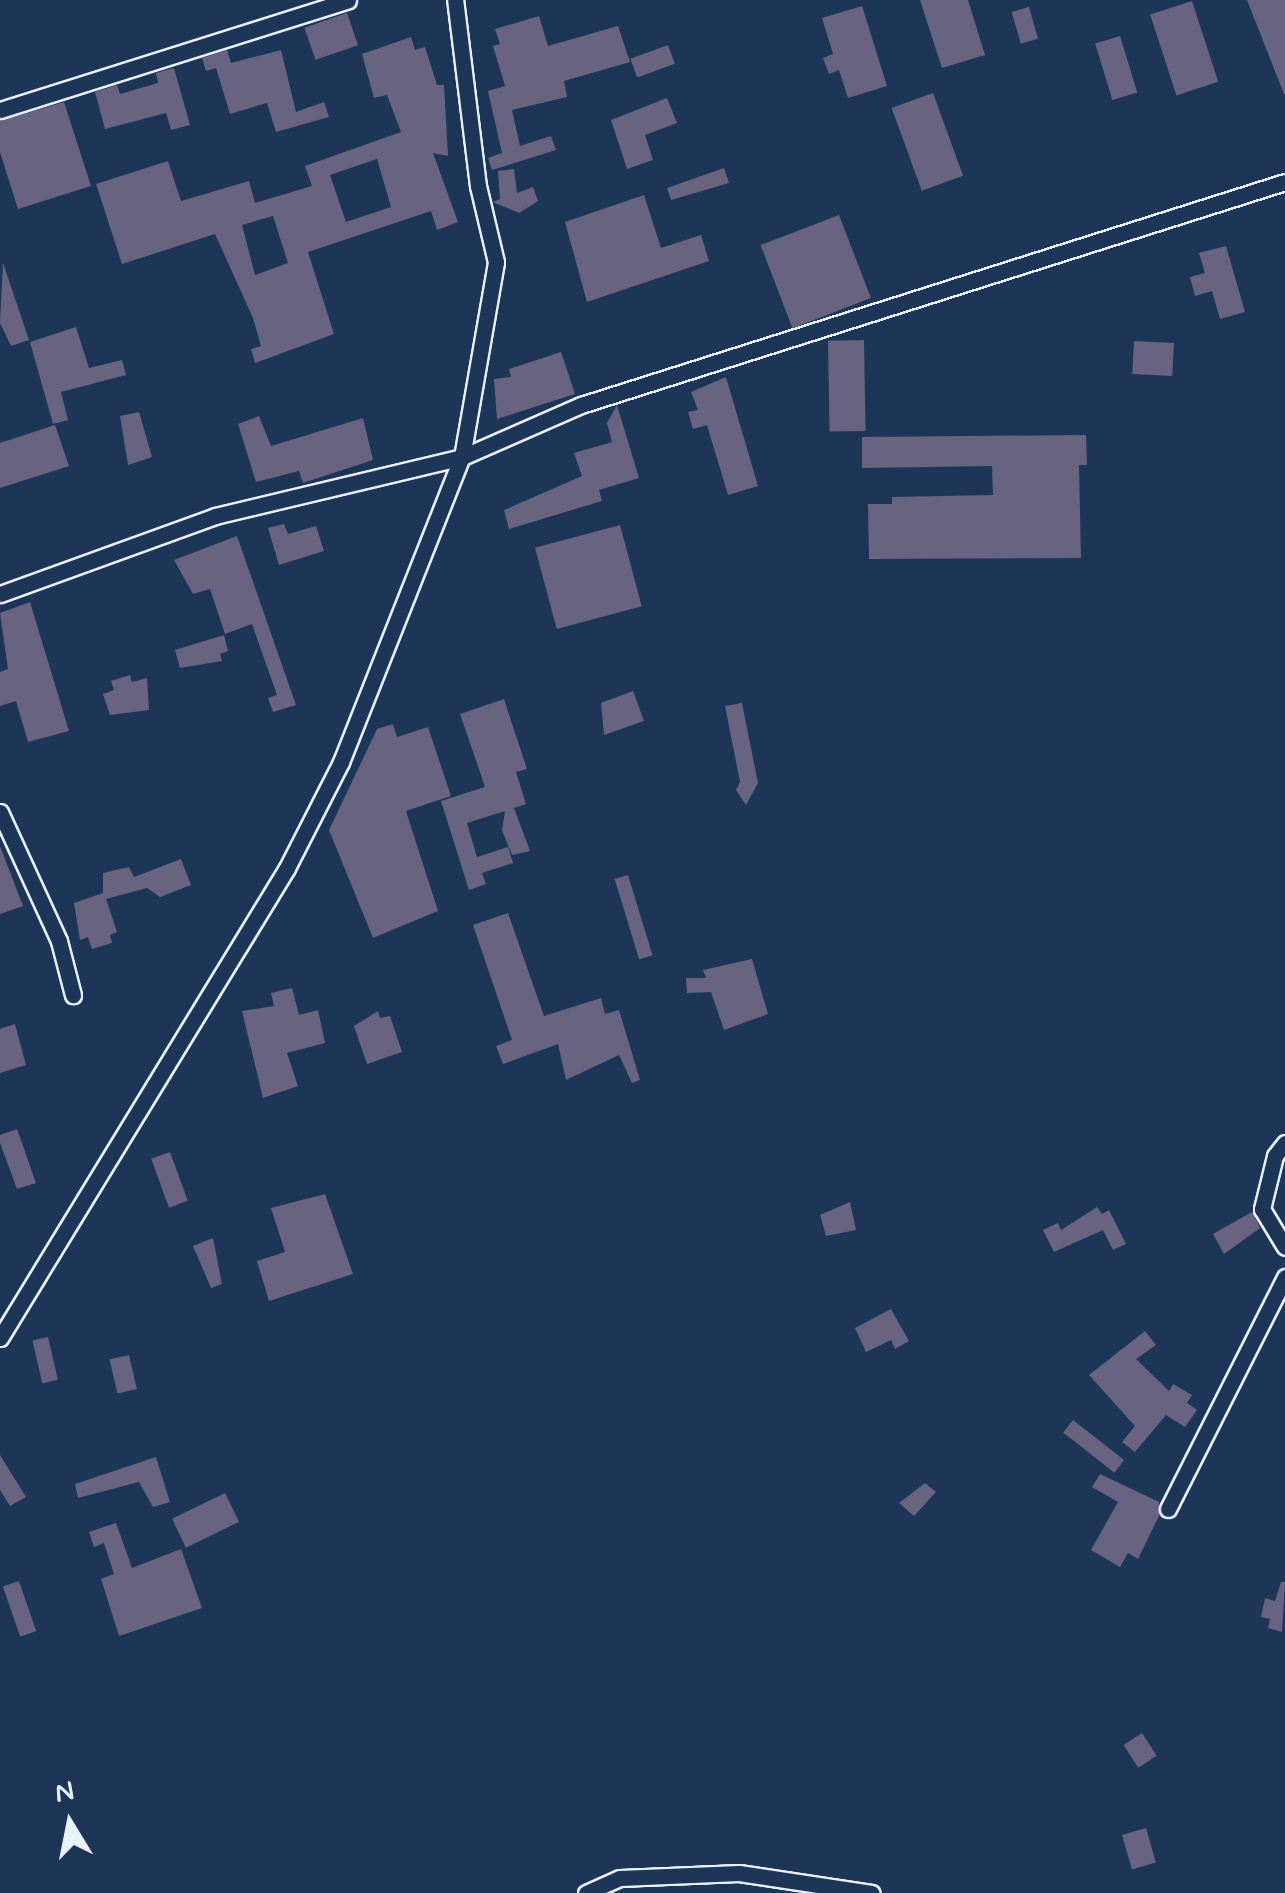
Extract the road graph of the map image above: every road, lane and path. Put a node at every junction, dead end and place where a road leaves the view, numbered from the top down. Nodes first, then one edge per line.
1 (348, 0) edge
2 (455, 0) edge
3 (0, 110) edge
4 (1285, 182) edge
5 (462, 457) junction
6 (0, 594) edge
7 (0, 812) edge
8 (73, 995) dead end
9 (1285, 1143) edge
10 (1285, 1248) edge
11 (1285, 1277) edge
12 (1281, 1294) edge
13 (0, 1338) edge
14 (1168, 1509) dead end
15 (586, 1893) edge
16 (872, 1893) edge

1 - 3 street
2 - 5 street
4 - 5 street
5 - 6 street
5 - 13 street
7 - 8 street
9 - 10 street
11 - 12 street
12 - 14 street
15 - 16 street

